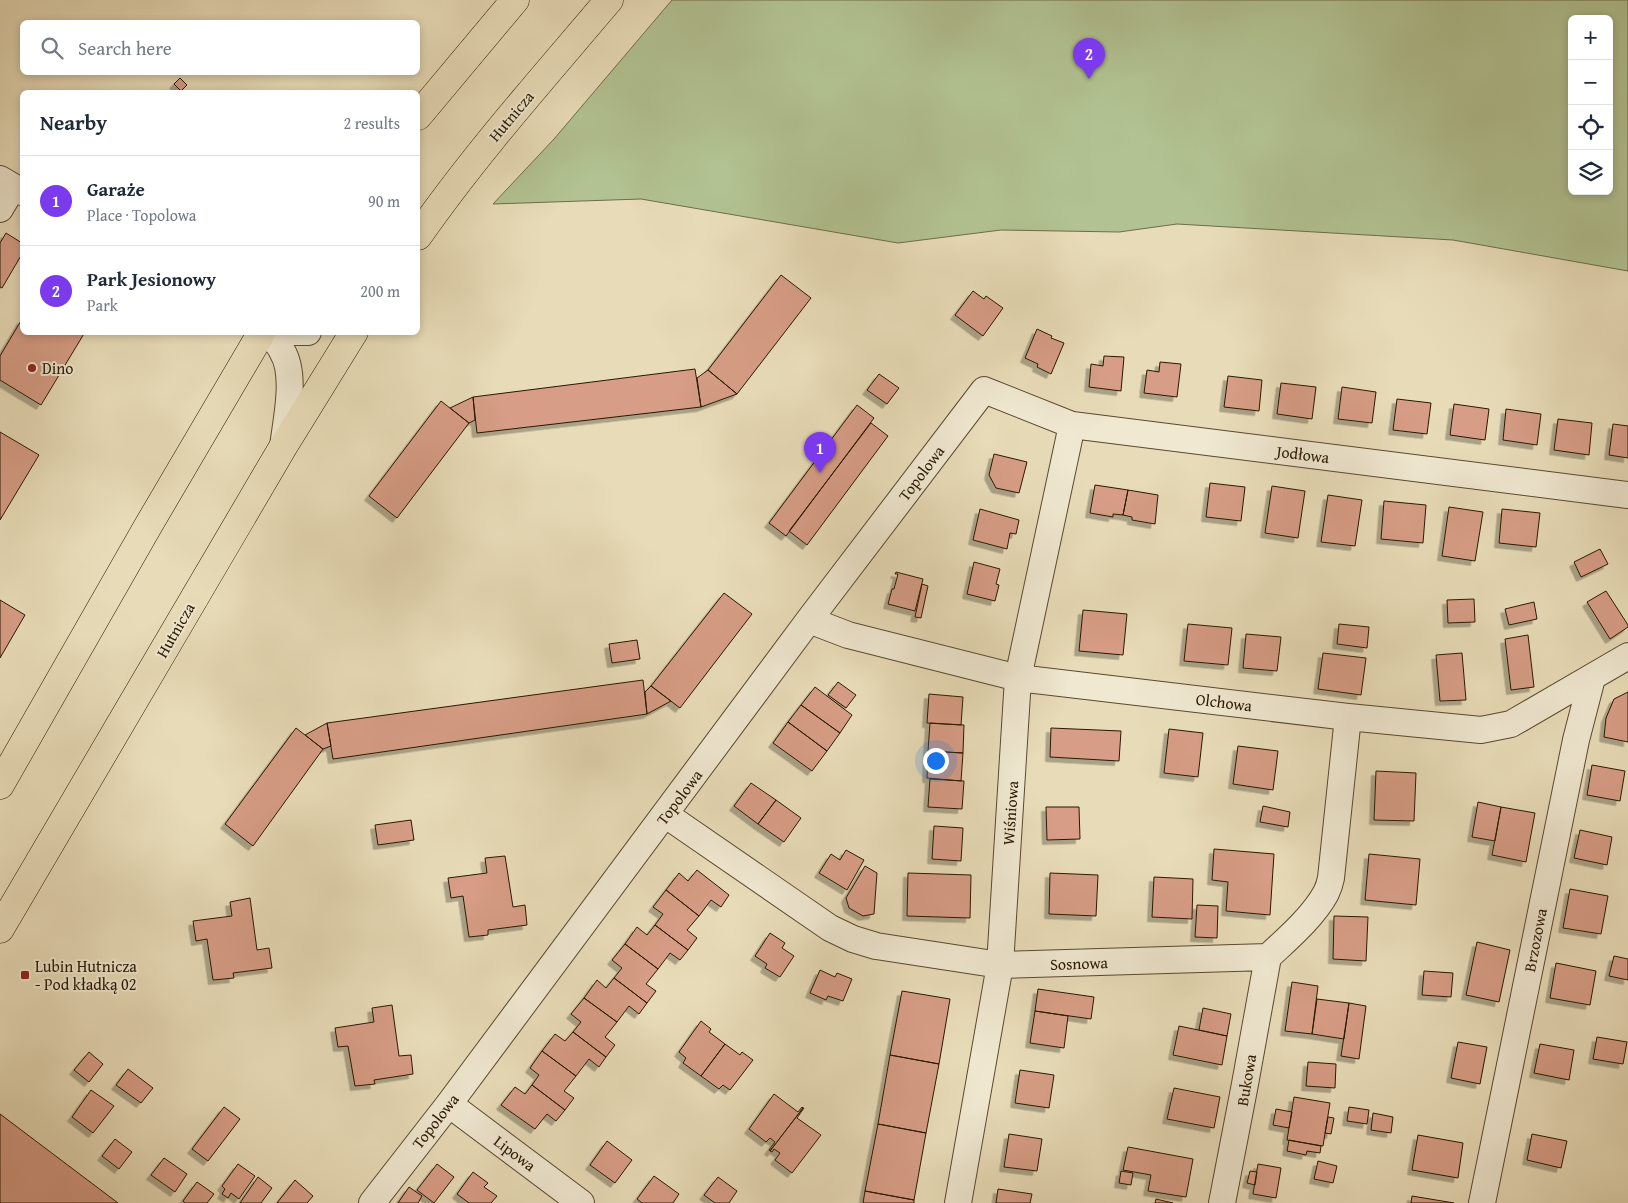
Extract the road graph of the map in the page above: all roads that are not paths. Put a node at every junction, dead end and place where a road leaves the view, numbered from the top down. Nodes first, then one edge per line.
1 (514, 0) edge
2 (609, 0) edge
3 (420, 114) edge
4 (12, 186) edge
5 (0, 209) edge
6 (420, 233) edge
7 (260, 335) edge
8 (270, 335) edge
9 (352, 335) edge
10 (984, 390) joint
11 (1072, 425) junction
12 (283, 447) junction
13 (1628, 495) edge
14 (809, 620) junction
15 (1628, 656) edge
16 (1018, 678) junction
17 (1592, 678) junction
18 (1348, 717) junction
19 (0, 785) edge
20 (666, 815) junction
21 (0, 929) edge
22 (1268, 957) junction
23 (1000, 965) junction
24 (449, 1104) junction
25 (372, 1203) edge
26 (581, 1203) edge
27 (958, 1203) edge
28 (1222, 1203) edge
29 (1482, 1203) edge

1 - 3 main road
2 - 6 main road, Hutnicza
4 - 5 street
7 - 19 main road
8 - 12 street
9 - 12 main road, Hutnicza
10 - 11 street, Jodłowa
10 - 14 street, Topolowa
11 - 13 street, Jodłowa
11 - 16 street, Wiśniowa
12 - 21 main road, Hutnicza
14 - 16 street, Olchowa
14 - 20 street, Topolowa
15 - 17 street, Olchowa
16 - 18 street, Olchowa
16 - 23 street, Wiśniowa
17 - 18 street, Olchowa
17 - 29 street, Brzozowa
18 - 22 street
20 - 23 street, Sosnowa
20 - 24 street, Topolowa
22 - 23 street, Sosnowa
22 - 28 street, Bukowa
23 - 27 street, Wiśniowa
24 - 25 street, Topolowa
24 - 26 street, Lipowa

